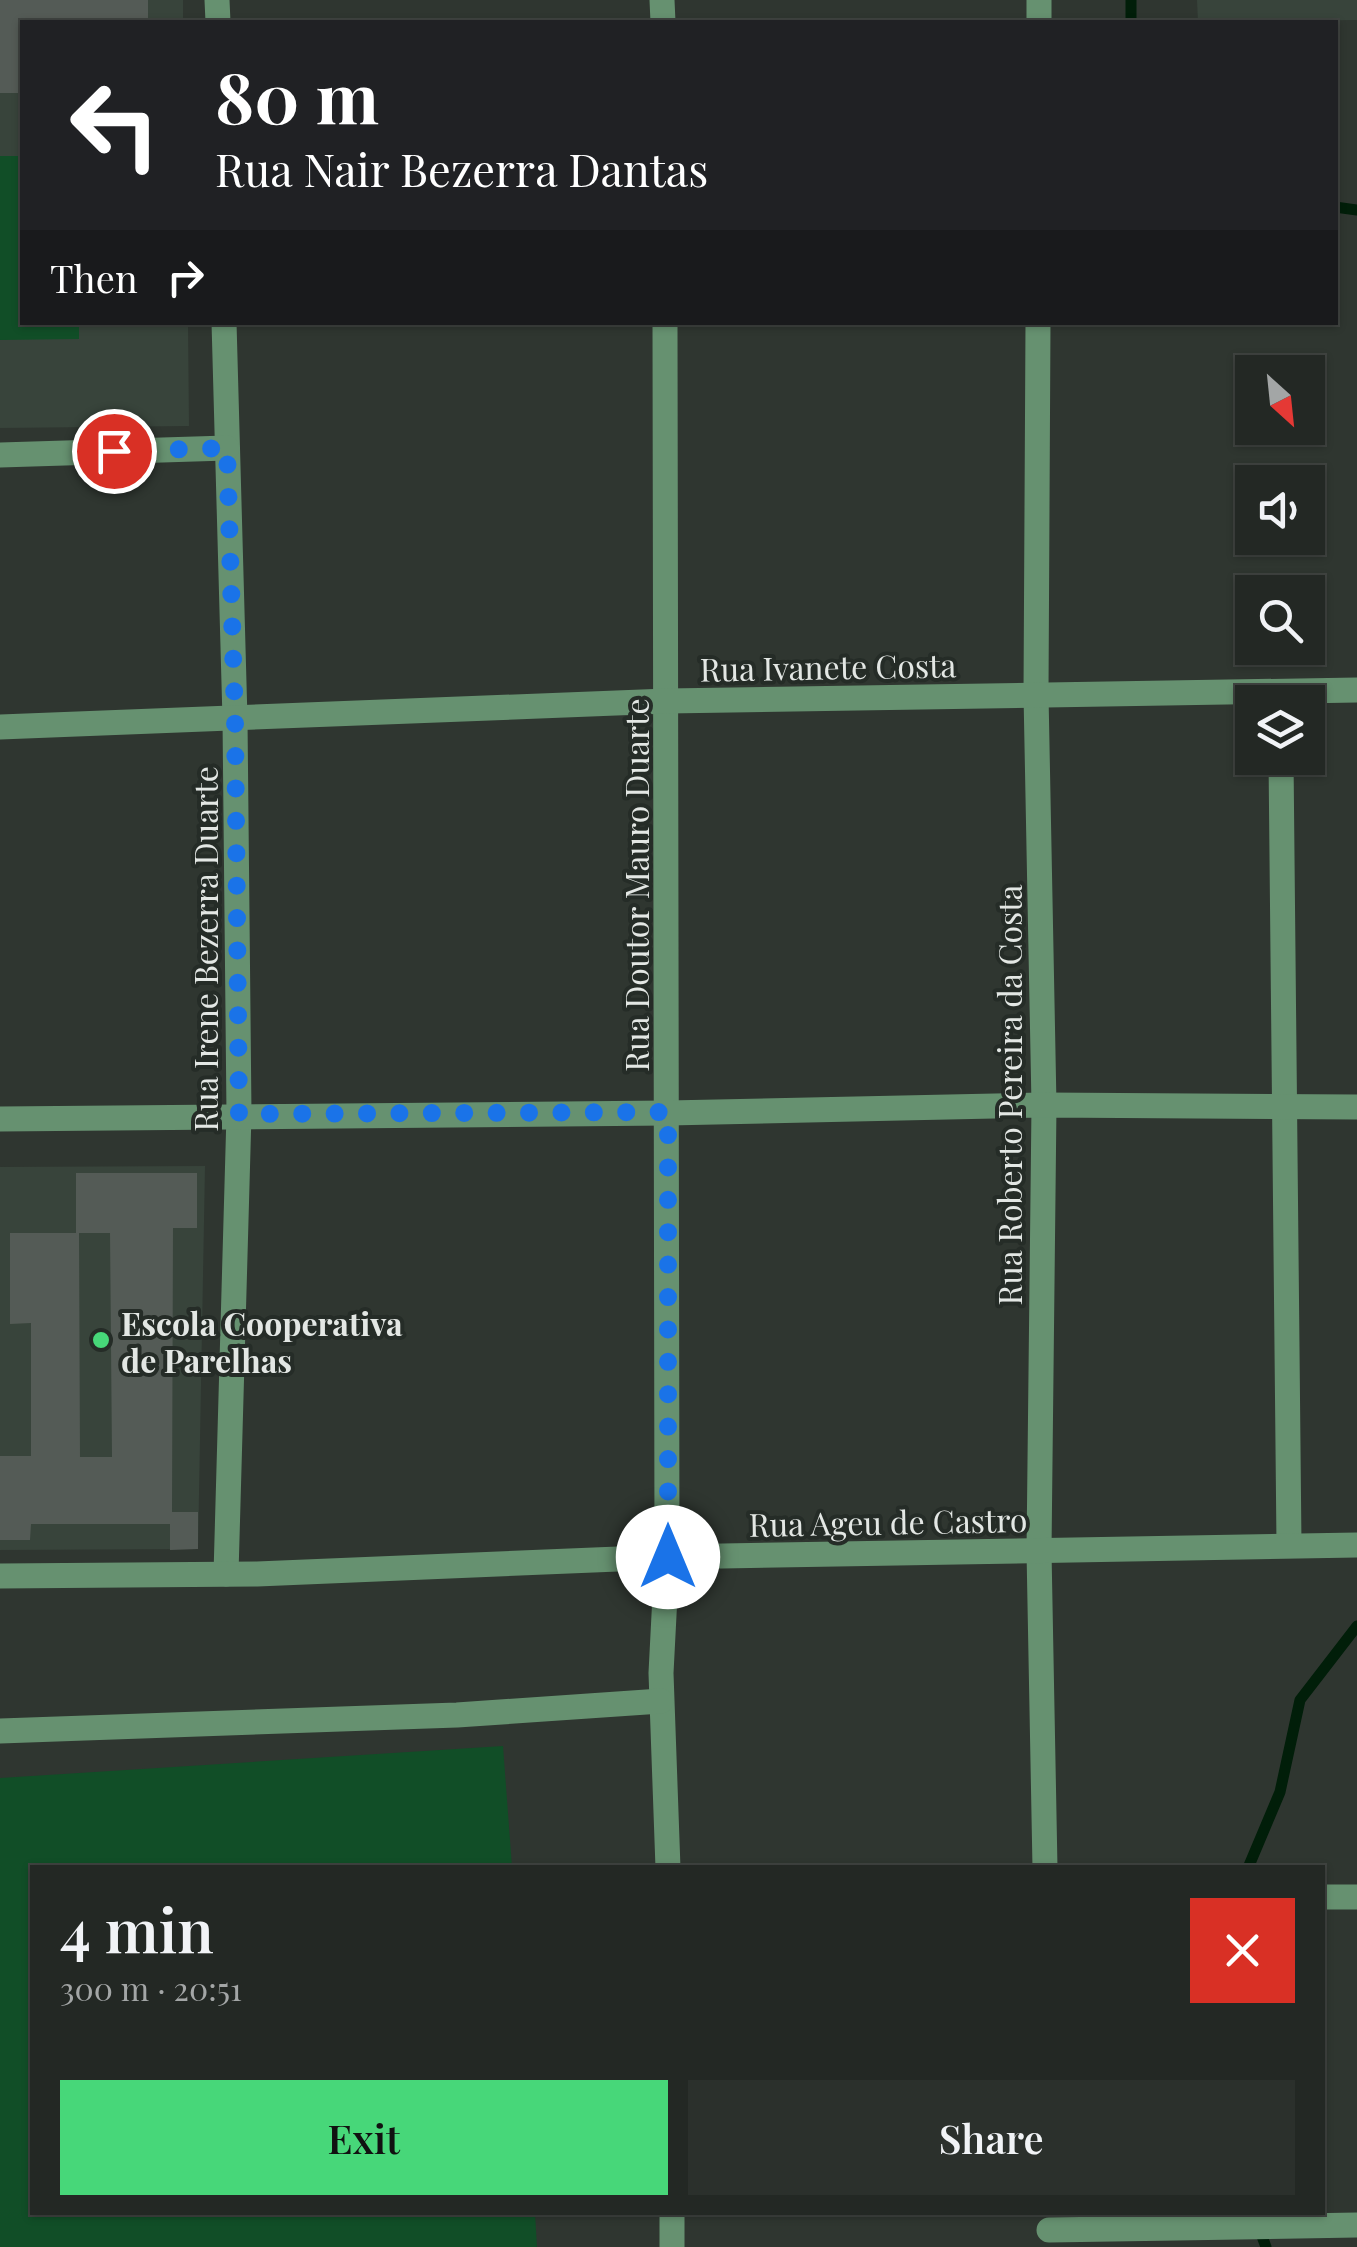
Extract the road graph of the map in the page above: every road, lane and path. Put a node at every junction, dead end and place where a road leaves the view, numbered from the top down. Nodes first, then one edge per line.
1 (224, 325) edge
2 (665, 325) edge
3 (1038, 325) edge
4 (227, 448) junction
5 (0, 455) edge
6 (1357, 690) edge
7 (1325, 693) edge
8 (1036, 694) junction
9 (1235, 696) edge
10 (667, 702) junction
11 (235, 719) junction
12 (0, 727) edge
13 (1282, 775) edge
14 (1044, 1105) junction
15 (1285, 1107) junction
16 (1357, 1107) edge
17 (668, 1112) junction
18 (239, 1114) junction
19 (0, 1119) edge
20 (1289, 1545) junction
21 (1357, 1545) edge
22 (1039, 1550) junction
23 (668, 1557) junction
24 (226, 1574) junction
25 (0, 1576) edge
26 (662, 1700) junction
27 (0, 1732) edge
28 (668, 1865) edge
29 (1045, 1865) edge
30 (1325, 1896) edge
31 (1357, 1897) edge
32 (672, 2215) edge
33 (1357, 2225) edge
34 (1049, 2230) edge
35 (672, 2247) edge

1 - 4 street, Rua Irene Bezerra Duarte
2 - 10 street, Rua Doutor Mauro Duarte
3 - 8 street, Rua Roberto Pereira da Costa
4 - 5 street
4 - 11 street, Rua Irene Bezerra Duarte
6 - 7 street, Rua Ivanete Costa
8 - 9 street, Rua Ivanete Costa
8 - 10 street, Rua Ivanete Costa
8 - 14 street, Rua Roberto Pereira da Costa
10 - 11 street, Rua Ivanete Costa
10 - 17 street, Rua Doutor Mauro Duarte
11 - 12 street, Rua Ivanete Costa
11 - 18 street, Rua Irene Bezerra Duarte
13 - 15 street
14 - 15 street
14 - 17 street
14 - 22 street, Rua Roberto Pereira da Costa
15 - 16 street
15 - 20 street
17 - 18 street
17 - 23 street, Rua Doutor Mauro Duarte
18 - 19 street
18 - 24 street, Rua Irene Bezerra Duarte
20 - 21 street, Rua Ageu de Castro
20 - 22 street, Rua Ageu de Castro
22 - 23 street, Rua Ageu de Castro
22 - 29 street, Rua Roberto Pereira da Costa
23 - 24 street, Rua Ageu de Castro
23 - 26 street, Rua Doutor Mauro Duarte
24 - 25 street, Rua Ageu de Castro
26 - 27 street
26 - 28 street, Rua Doutor Mauro Duarte
30 - 31 street
32 - 35 street
33 - 34 street

